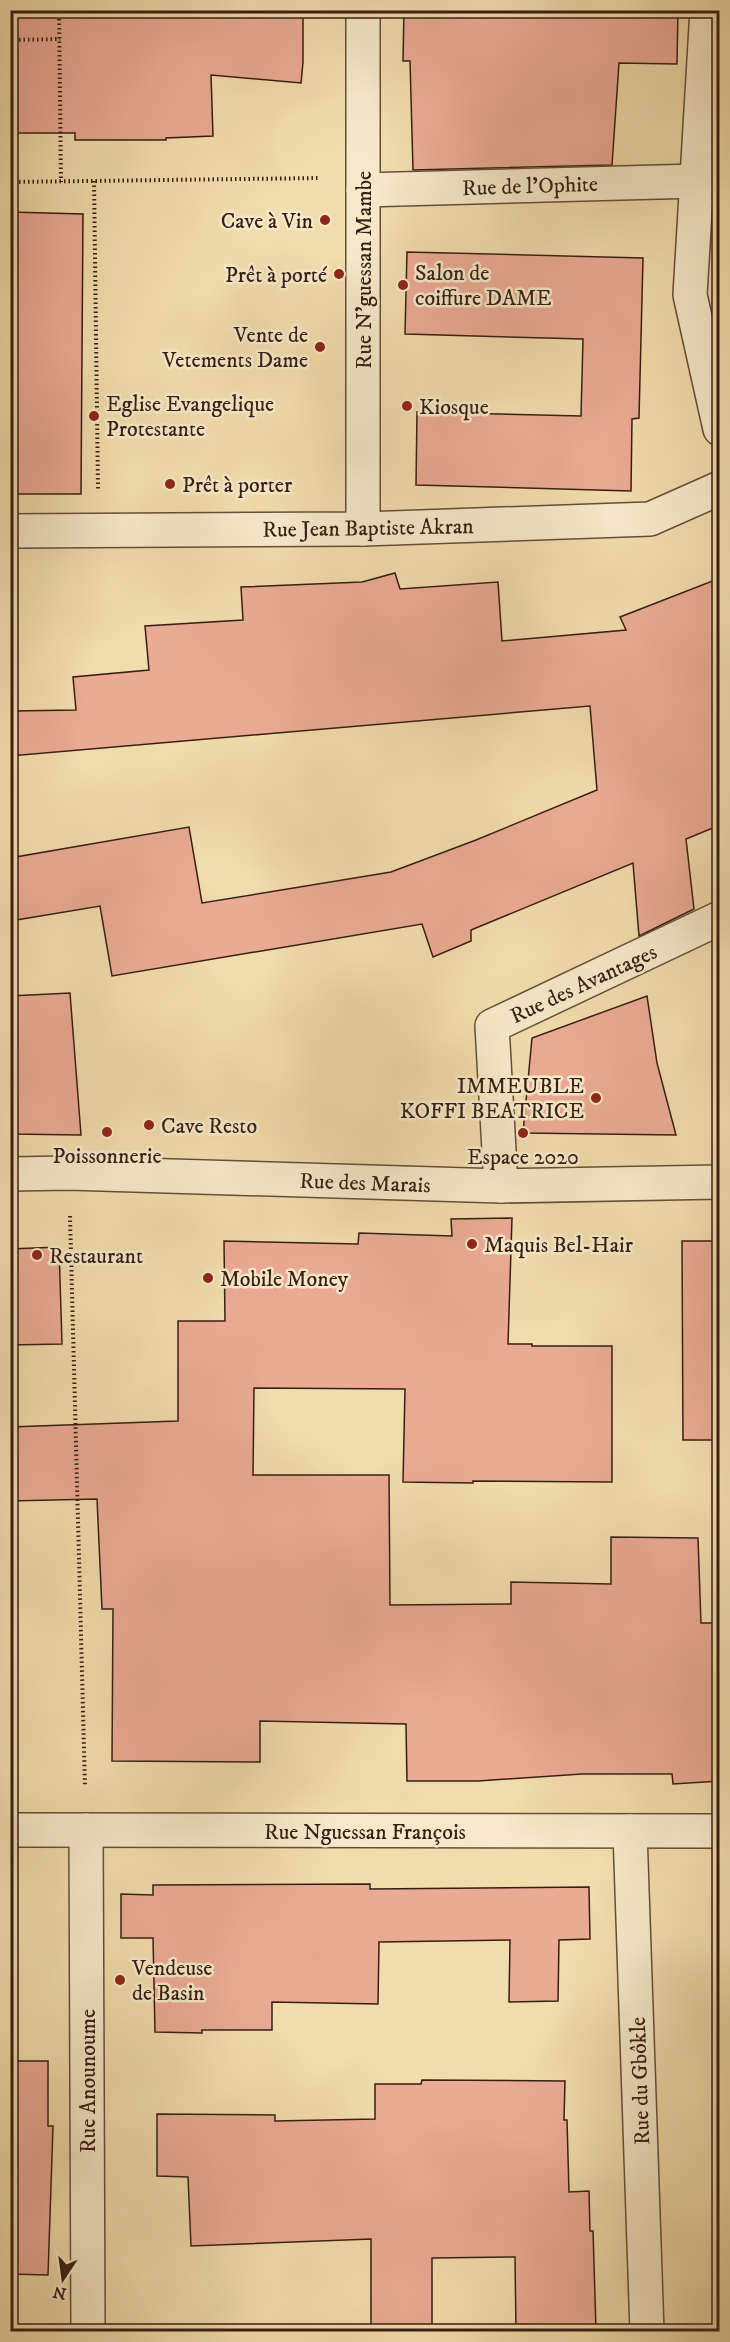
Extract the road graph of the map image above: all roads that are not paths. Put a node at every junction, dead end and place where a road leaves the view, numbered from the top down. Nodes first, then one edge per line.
1 (363, 10) edge
2 (707, 10) edge
3 (697, 181) junction
4 (363, 184) junction
5 (720, 429) edge
6 (720, 488) edge
7 (363, 529) junction
8 (10, 531) edge
9 (720, 918) edge
10 (10, 1174) edge
11 (720, 1182) edge
12 (501, 1186) junction
13 (10, 1830) edge
14 (86, 1830) junction
15 (630, 1831) junction
16 (720, 1831) edge
17 (88, 2331) edge
18 (647, 2331) edge

1 - 4 street, Rue N'guessan Mambe
2 - 3 street
3 - 4 street, Rue de l'Ophite
3 - 5 street
4 - 7 street, Rue N'guessan Mambe
6 - 7 street, Rue Jean Baptiste Akran
7 - 8 street, Rue Jean Baptiste Akran
9 - 12 street, Rue des Avantages
10 - 12 street, Rue des Marais
11 - 12 street, Rue des Marais
13 - 14 street, Rue Nguessan François
14 - 15 street, Rue Nguessan François
14 - 17 street, Rue Anounoume
15 - 16 street, Rue Nguessan François
15 - 18 street, Rue du Gbôkle

